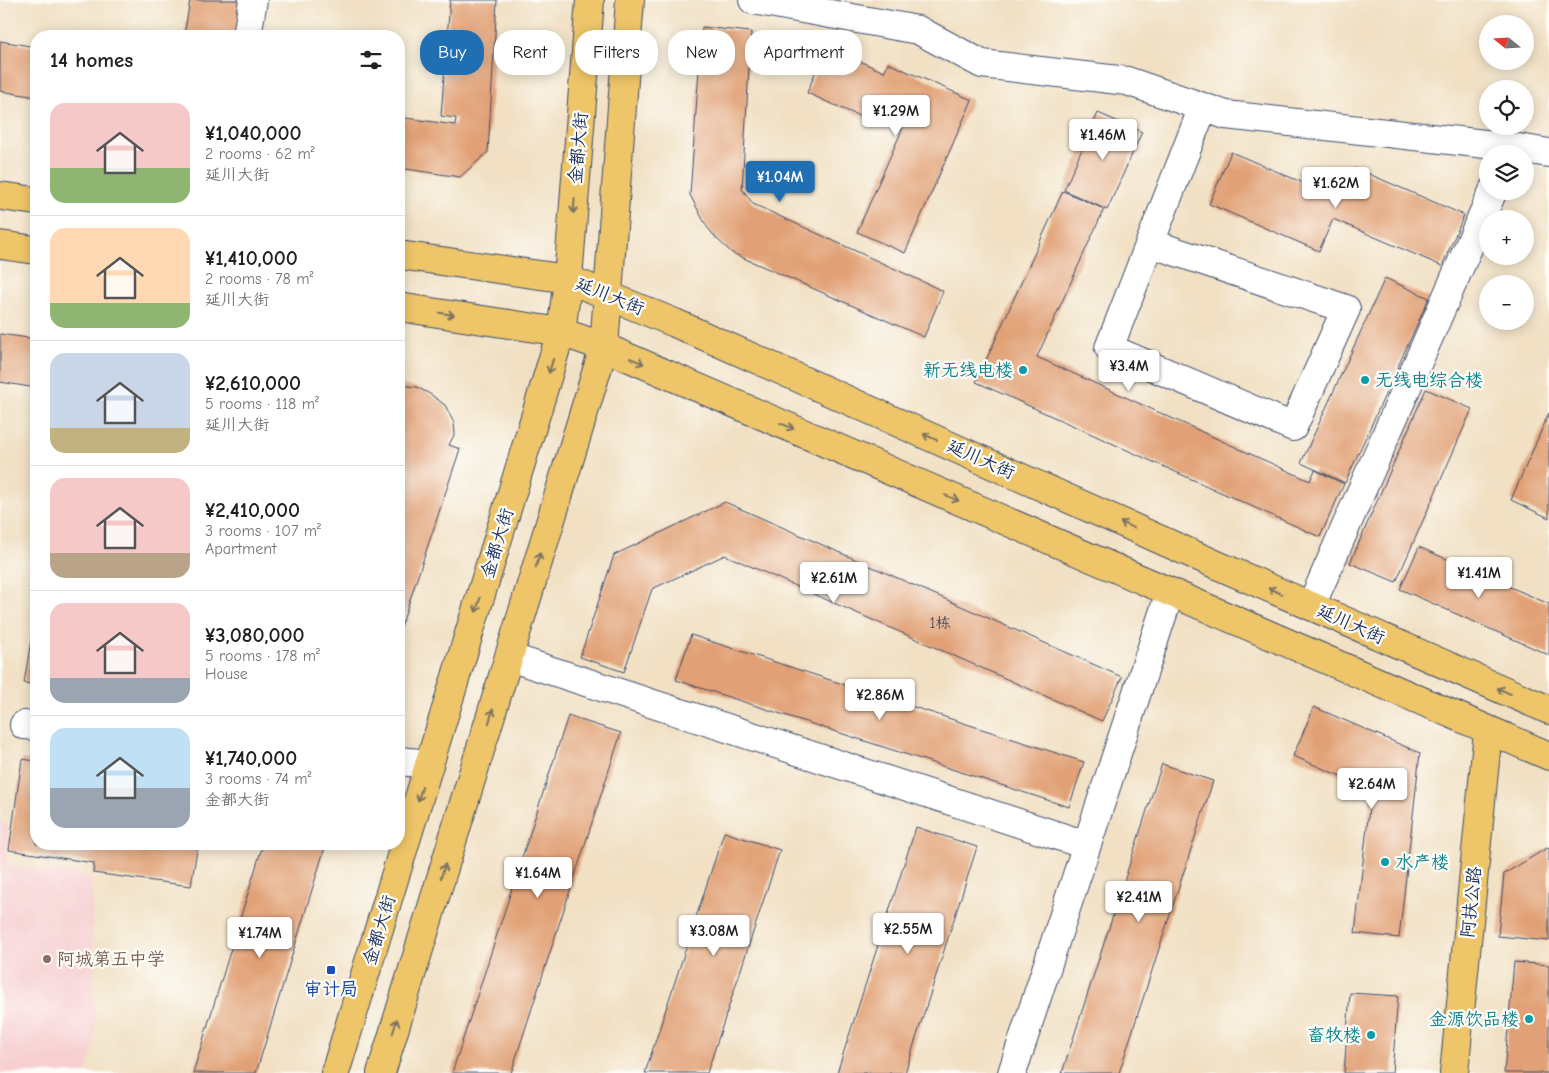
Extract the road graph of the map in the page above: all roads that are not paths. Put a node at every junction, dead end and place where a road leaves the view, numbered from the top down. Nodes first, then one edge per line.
1 (252, 0) edge
2 (590, 0) edge
3 (630, 0) edge
4 (753, 0) edge
5 (248, 30) edge
6 (1203, 107) junction
7 (1479, 146) edge
8 (1534, 152) edge
9 (1549, 153) edge
10 (0, 196) edge
11 (30, 200) edge
12 (1489, 200) edge
13 (1150, 243) junction
14 (0, 245) edge
15 (30, 249) edge
16 (405, 255) edge
17 (568, 279) junction
18 (608, 296) junction
19 (405, 308) edge
20 (561, 332) junction
21 (604, 347) junction
22 (1170, 592) junction
23 (1311, 606) junction
24 (509, 657) junction
25 (1549, 710) edge
26 (1488, 730) junction
27 (1549, 756) edge
28 (405, 762) edge
29 (429, 764) junction
30 (405, 843) edge
31 (1086, 846) junction
32 (403, 850) edge
33 (335, 1073) edge
34 (381, 1073) edge
35 (1012, 1073) edge
36 (1454, 1073) edge

1 - 5 street
2 -> 17 main road, 金都大街
3 - 18 main road
4 - 6 street
6 - 7 street
6 - 13 street
8 - 9 street
10 - 11 main road
12 - 23 street
13 - 13 street
14 - 15 main road
16 - 17 main road, 延川大街
17 - 18 main road, 延川大街
17 - 20 main road, 金都大街
18 - 21 main road
23 -> 18 main road, 延川大街
19 -> 20 main road
20 - 21 main road
20 -> 29 main road, 金都大街
21 -> 22 main road
24 -> 21 main road
22 - 26 main road
22 - 31 street
25 -> 23 main road, 延川大街
24 - 31 street
34 -> 24 main road
26 - 27 main road
26 - 36 main road, 阿扶公路
28 - 29 street
29 -> 30 main road, 金都大街
31 - 35 street
32 -> 33 main road, 金都大街

